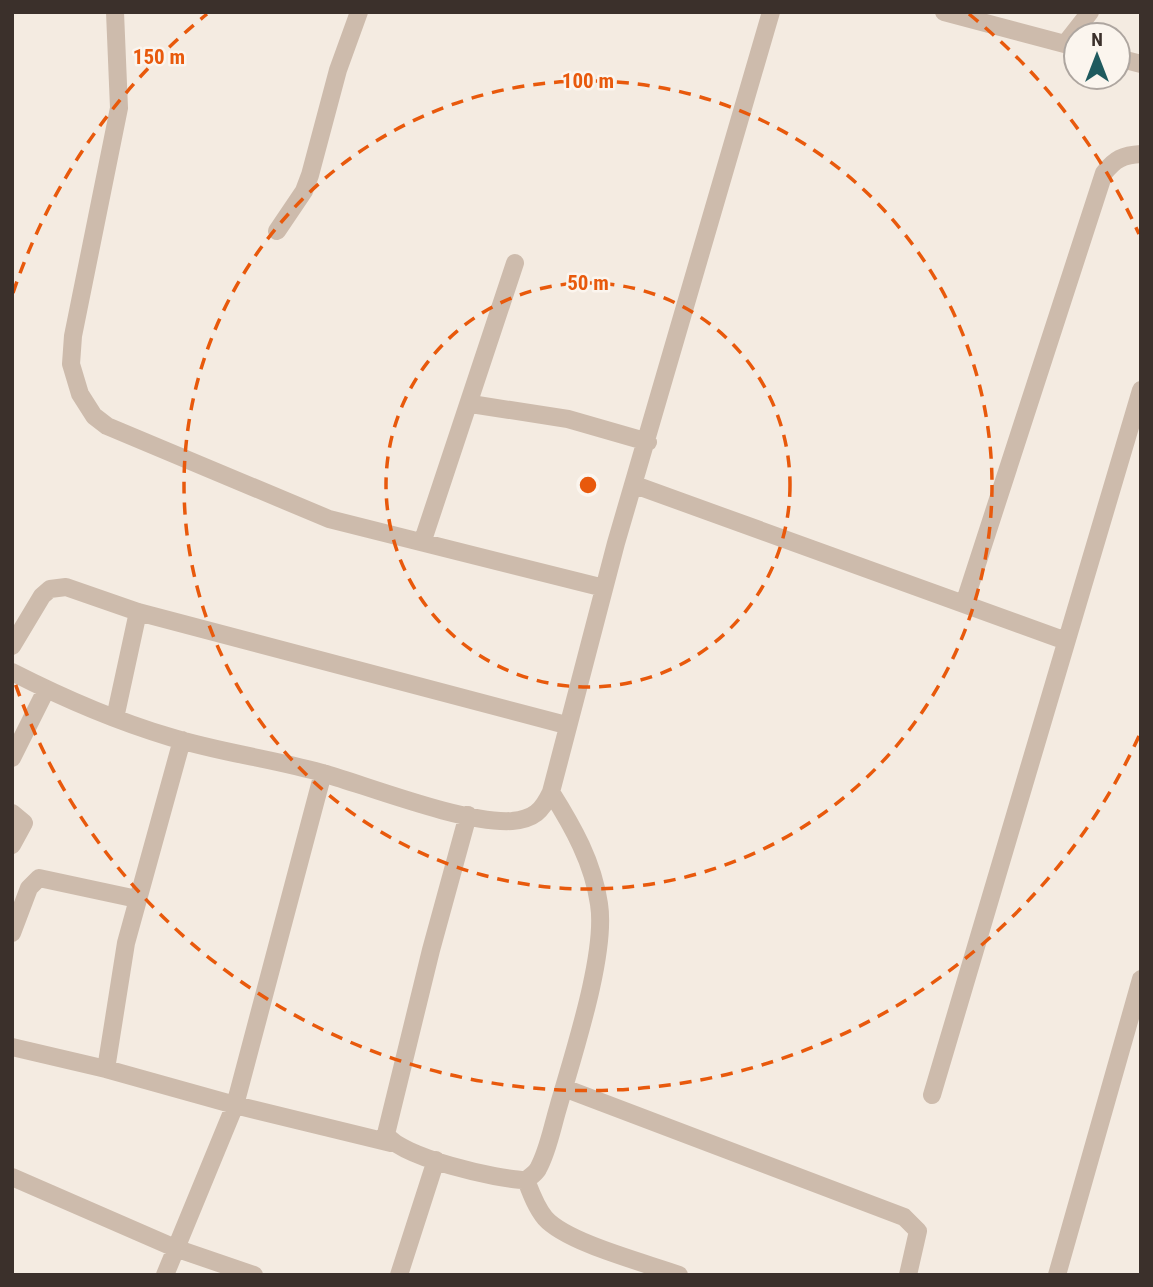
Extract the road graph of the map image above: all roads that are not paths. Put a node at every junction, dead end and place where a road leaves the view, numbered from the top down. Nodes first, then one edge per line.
1 (115, 12) edge
2 (359, 12) edge
3 (771, 12) edge
4 (944, 12) edge
5 (1062, 43) edge
6 (1141, 154) edge
7 (277, 231) dead end
8 (515, 262) dead end
9 (1141, 390) edge
10 (471, 404) junction
11 (648, 442) junction
12 (635, 485) junction
13 (423, 540) junction
14 (604, 587) junction
15 (964, 604) junction
16 (138, 612) junction
17 (1066, 641) junction
18 (12, 646) edge
19 (12, 672) edge
20 (46, 690) junction
21 (115, 718) junction
22 (566, 725) junction
23 (182, 740) junction
24 (12, 758) edge
25 (323, 773) junction
26 (551, 792) junction
27 (12, 813) edge
28 (468, 815) junction
29 (12, 845) edge
30 (138, 899) junction
31 (12, 933) edge
32 (1141, 979) edge
33 (12, 1047) edge
34 (106, 1069) junction
35 (564, 1088) junction
36 (932, 1095) dead end
37 (235, 1105) junction
38 (391, 1143) junction
39 (436, 1160) junction
40 (12, 1177) edge
41 (526, 1180) junction
42 (175, 1248) junction
43 (165, 1275) edge
44 (254, 1275) edge
45 (399, 1275) edge
46 (679, 1275) edge
47 (908, 1275) edge
48 (1057, 1275) edge

1 - 13 street
2 - 7 street
3 - 11 street
4 - 5 street
6 - 15 street
8 - 10 street
9 - 17 street
10 - 11 street
10 - 13 street
11 - 12 street
12 - 14 street
12 - 15 street
13 - 14 street
14 - 22 street
15 - 17 street
16 - 18 street
16 - 21 street
16 - 22 street
17 - 36 street
19 - 20 street
20 - 21 street
20 - 24 street
21 - 23 street
22 - 26 street
23 - 25 street
23 - 30 street
25 - 28 street
25 - 37 street
26 - 28 street
26 - 35 street
27 - 29 street
28 - 38 street
30 - 31 street
30 - 34 street
32 - 48 street
33 - 34 street
34 - 37 street
35 - 41 street
35 - 47 street
37 - 38 street
37 - 42 street
38 - 39 street
39 - 41 street
39 - 45 street
40 - 42 street
41 - 46 street
42 - 43 street
42 - 44 street

